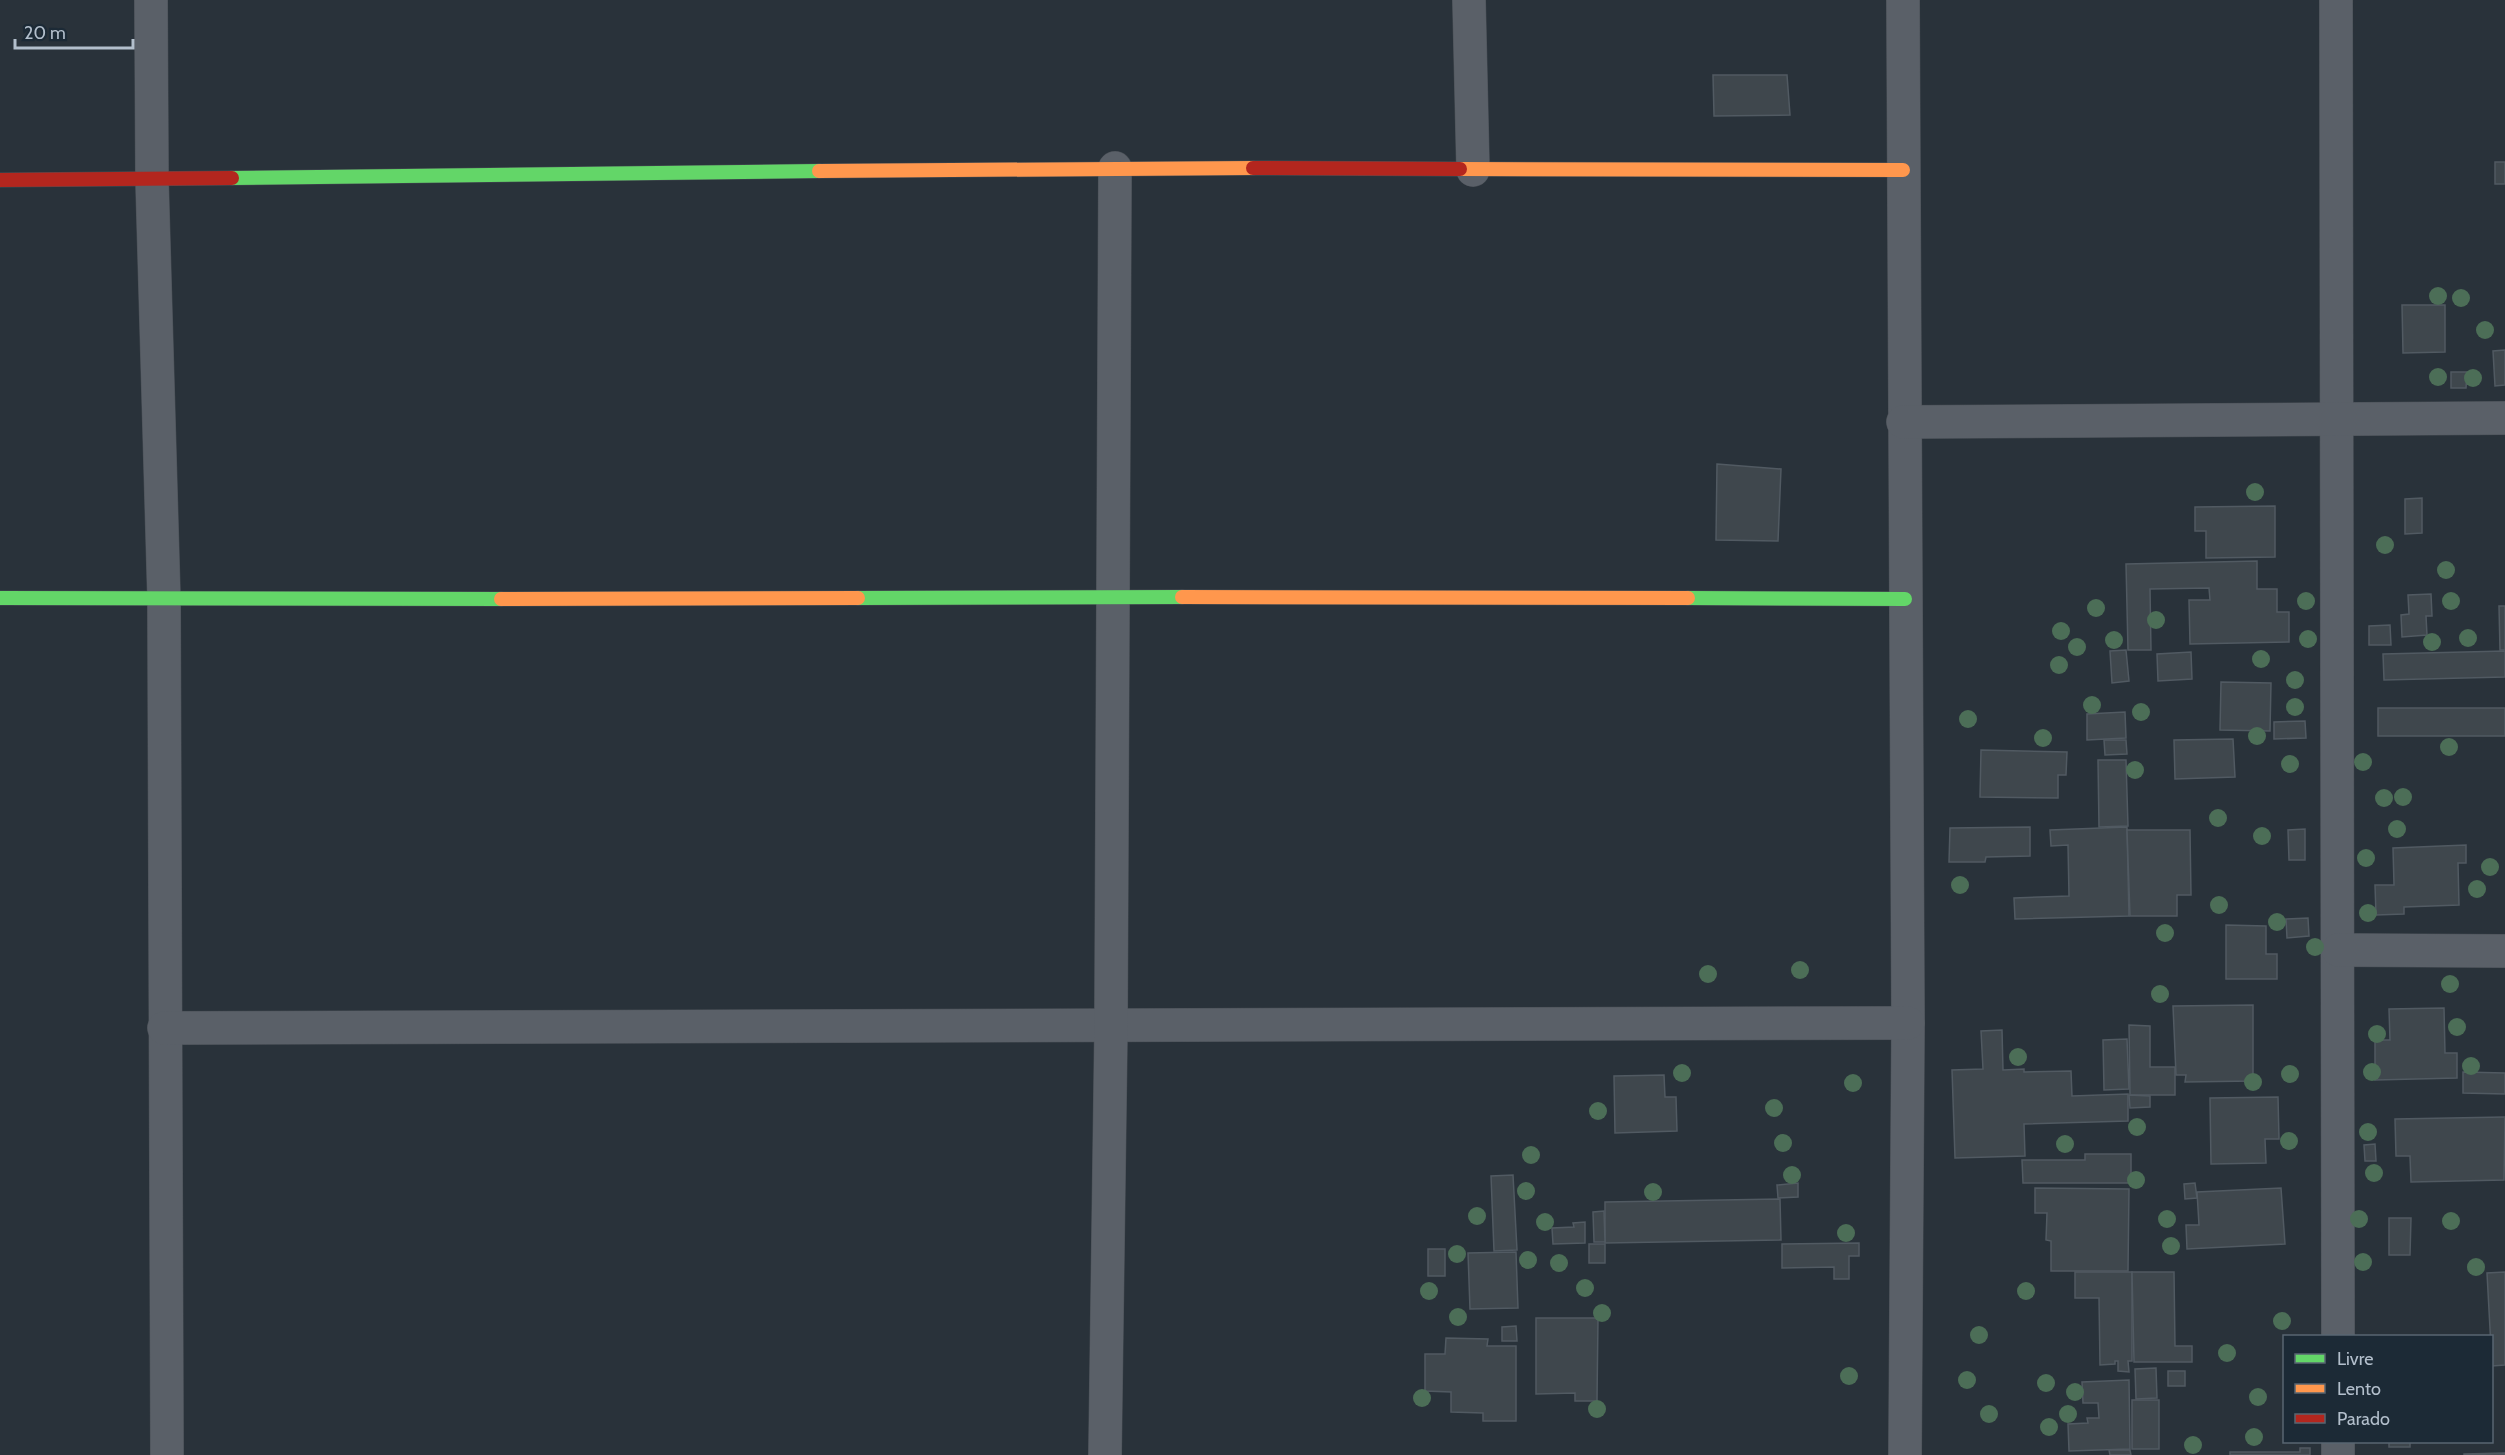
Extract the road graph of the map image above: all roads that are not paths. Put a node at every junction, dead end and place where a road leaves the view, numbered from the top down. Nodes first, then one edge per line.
1 (151, 0) edge
2 (1469, 0) edge
3 (1903, 0) edge
4 (2336, 0) edge
5 (1115, 168) junction
6 (1473, 170) junction
7 (1903, 170) junction
8 (0, 180) edge
9 (152, 180) junction
10 (2336, 418) junction
11 (2505, 418) edge
12 (1903, 422) junction
13 (1113, 597) junction
14 (0, 598) edge
15 (1905, 599) junction
16 (164, 600) junction
17 (2338, 950) junction
18 (2505, 951) edge
19 (1908, 1023) junction
20 (1111, 1027) junction
21 (164, 1028) junction
22 (2338, 1335) edge
23 (167, 1455) edge
24 (1106, 1455) edge
25 (1905, 1455) edge

1 - 9 street
2 - 6 street
3 - 7 street
4 - 10 street
5 - 6 street
5 - 9 street
5 - 13 street
6 - 7 street
7 - 12 street
8 - 9 street
9 - 16 street
10 - 11 street
10 - 12 street
10 - 17 street
12 - 15 street
13 - 15 street
13 - 16 street
13 - 20 street
14 - 16 street
15 - 19 street
16 - 21 street
17 - 18 street
17 - 22 street
19 - 20 street
19 - 25 street
20 - 21 street
20 - 24 street
21 - 23 street

